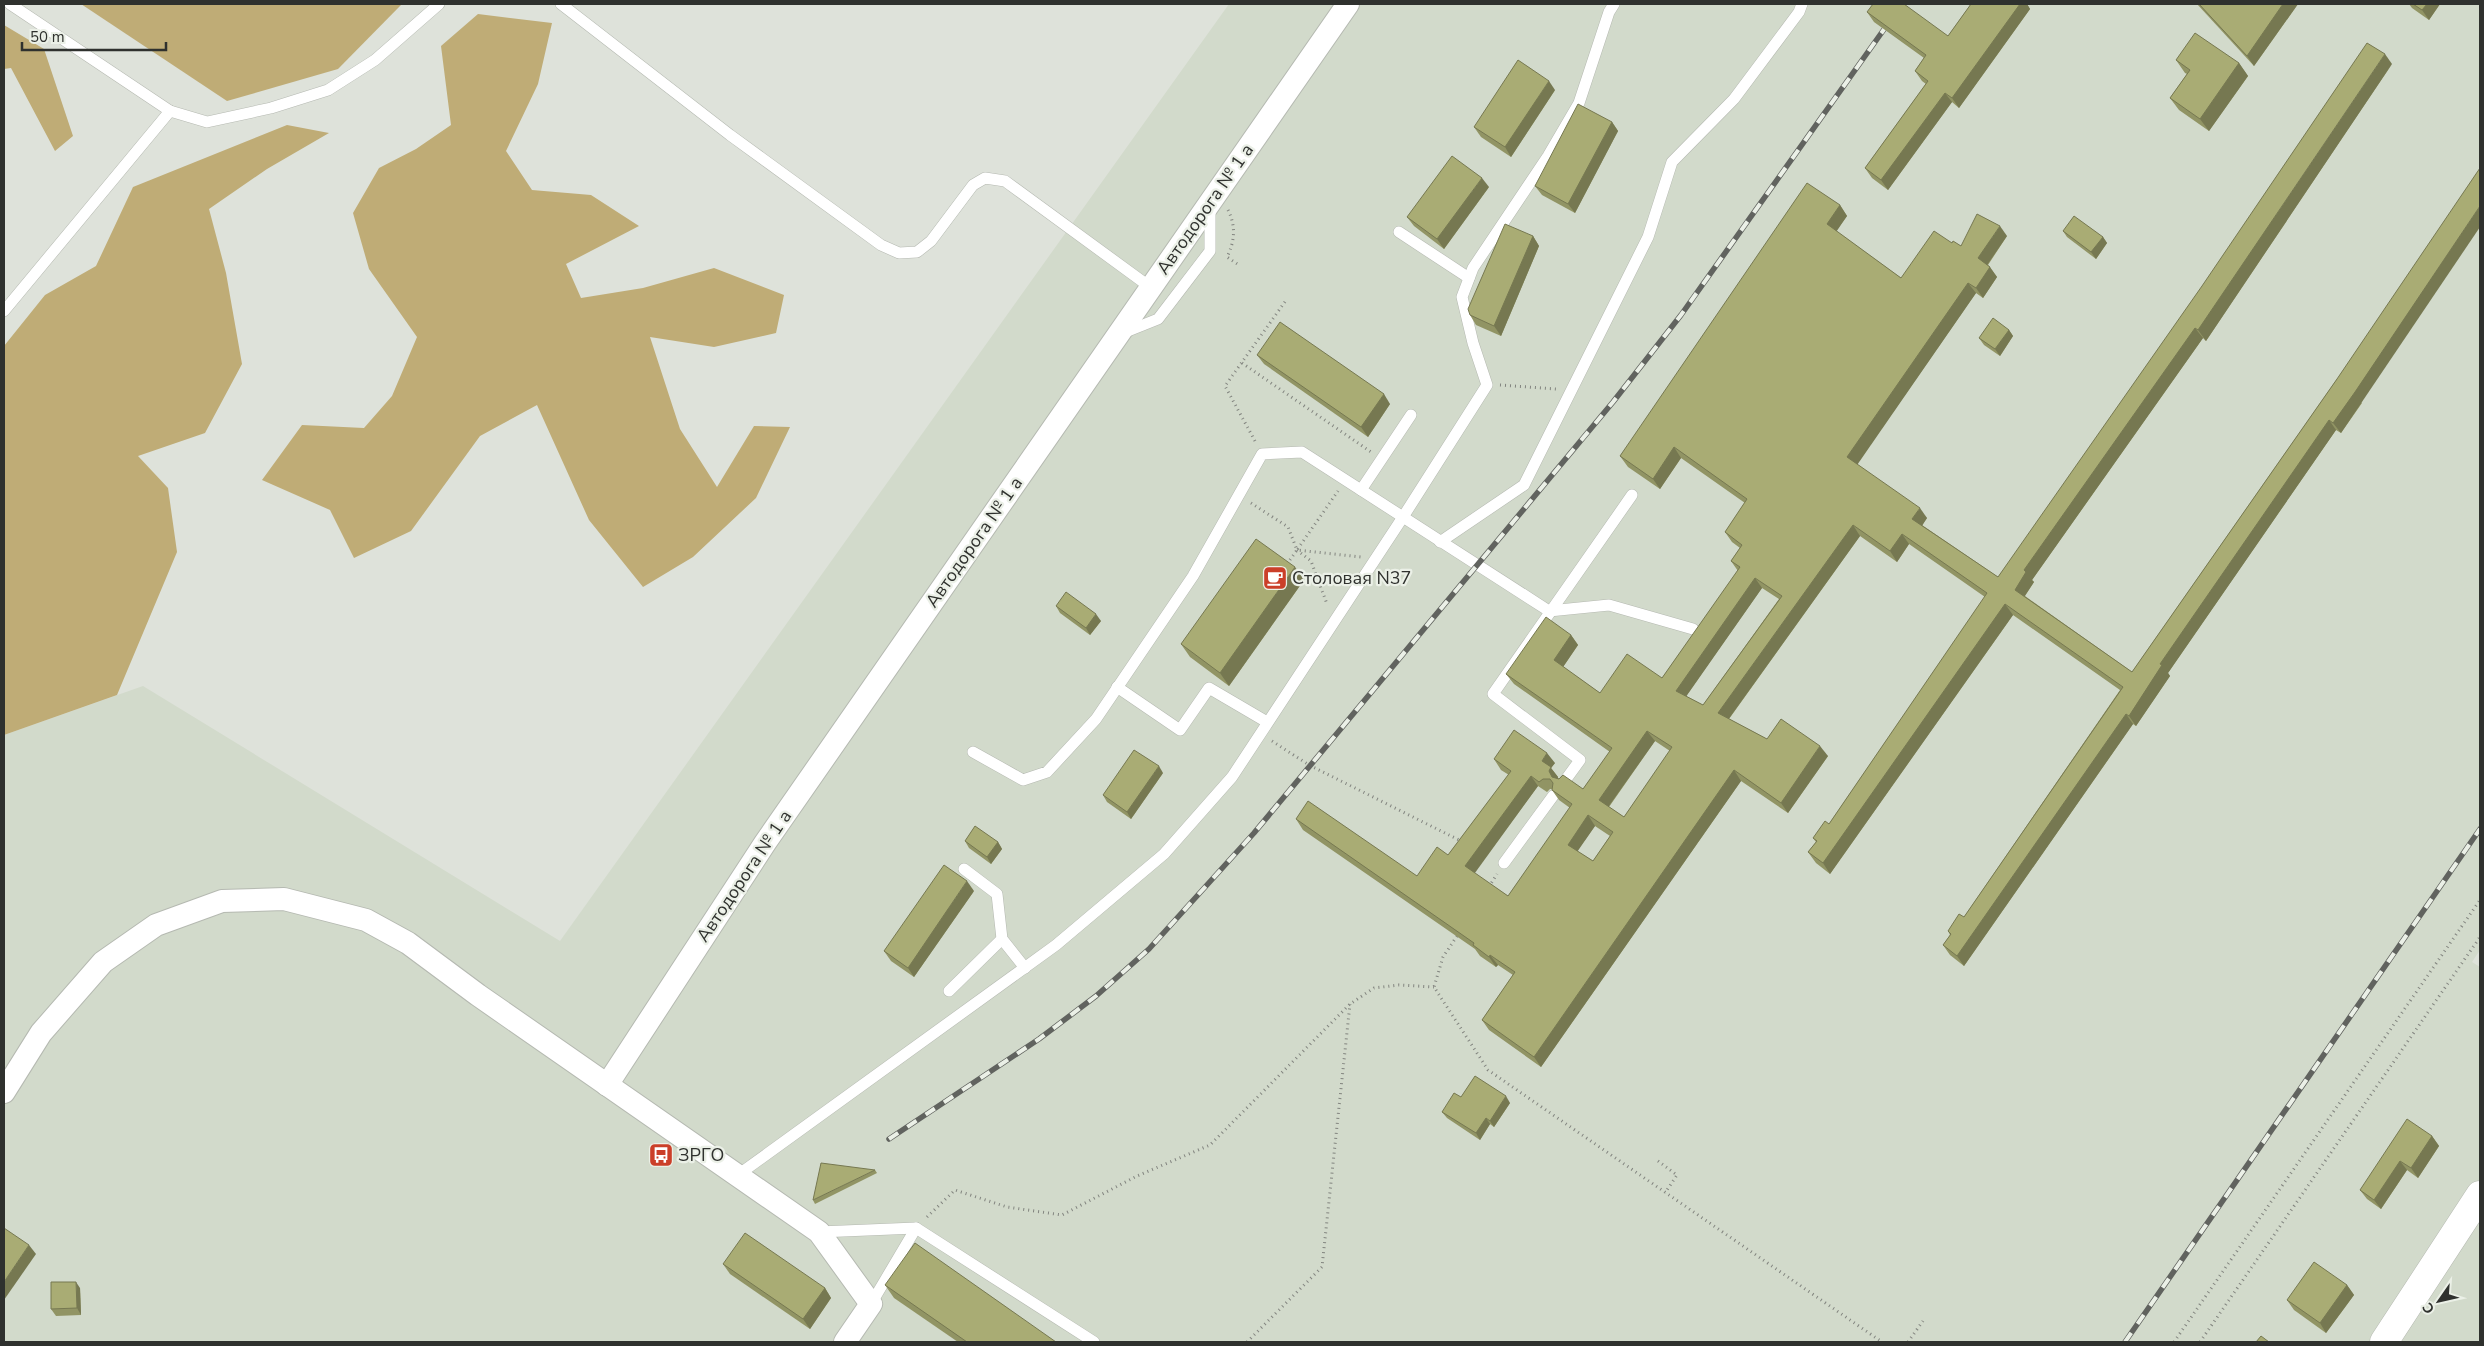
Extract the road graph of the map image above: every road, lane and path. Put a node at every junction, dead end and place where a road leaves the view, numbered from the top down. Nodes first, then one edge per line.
1 (10, 4) edge
2 (439, 4) edge
3 (561, 4) edge
4 (1348, 4) edge
5 (1614, 4) edge
6 (1802, 4) edge
7 (170, 112) junction
8 (1218, 203) junction
9 (1399, 232) dead end
10 (1239, 265) dead end
11 (1469, 278) junction
12 (1150, 287) junction
13 (1287, 300) dead end
14 (4, 311) edge
15 (1116, 336) junction
16 (1242, 363) junction
17 (1504, 385) dead end
18 (1572, 391) junction
19 (1411, 415) dead end
20 (1262, 454) junction
21 (1381, 460) junction
22 (1346, 480) junction
23 (1361, 490) junction
24 (1632, 495) dead end
25 (1239, 496) junction
26 (1403, 517) junction
27 (1440, 542) junction
28 (1297, 550) junction
29 (1376, 558) junction
30 (1285, 566) edge
31 (1549, 610) junction
32 (1334, 621) junction
33 (1693, 629) dead end
34 (1117, 687) junction
35 (1267, 722) junction
36 (1260, 732) junction
37 (973, 752) dead end
38 (1564, 782) edge
39 (1553, 796) edge
40 (1470, 846) edge
41 (1504, 863) dead end
42 (964, 869) dead end
43 (2480, 900) edge
44 (1457, 936) edge
45 (2480, 937) edge
46 (1002, 939) junction
47 (1024, 968) junction
48 (1434, 987) junction
49 (949, 991) dead end
50 (1350, 1004) junction
51 (607, 1085) junction
52 (4, 1092) edge
53 (1658, 1161) dead end
54 (738, 1175) junction
55 (1665, 1193) junction
56 (2480, 1195) edge
57 (916, 1228) junction
58 (819, 1232) junction
59 (871, 1304) junction
60 (1923, 1321) dead end
61 (845, 1342) edge
62 (1094, 1342) edge
63 (1246, 1342) edge
64 (1882, 1342) edge
65 (1908, 1342) edge
66 (2174, 1342) edge
67 (2200, 1342) edge
68 (2384, 1342) edge

1 - 7 lane
2 - 7 lane
3 - 12 lane
4 - 8 street, Автодорога № 1 а
5 - 11 lane
6 - 18 lane
7 - 14 lane
8 - 10 path
8 - 12 street, Автодорога № 1 а
8 - 15 lane
9 - 11 lane
11 - 26 lane
12 - 15 street, Автодорога № 1 а
13 - 16 path
15 - 51 street, Автодорога № 1 а
16 - 20 path
16 - 21 path
17 - 18 path
18 - 27 lane
19 - 21 lane
20 - 22 lane
20 - 25 lane
21 - 23 lane
22 - 23 lane
22 - 28 path
23 - 26 lane
24 - 31 lane
25 - 28 path
25 - 34 lane
26 - 27 lane
26 - 29 lane
27 - 31 lane
28 - 29 path
28 - 30 path
28 - 32 path
29 - 32 lane
31 - 33 lane
31 - 38 lane
32 - 35 lane
34 - 35 lane
34 - 37 lane
35 - 36 lane
36 - 40 path
36 - 47 lane
39 - 41 lane
42 - 46 lane
43 - 66 path
44 - 48 path
45 - 67 path
46 - 47 lane
46 - 49 lane
47 - 54 lane
48 - 50 path
48 - 55 path
50 - 57 path
50 - 63 path
51 - 52 street
51 - 54 street
53 - 55 path
54 - 58 street
55 - 64 path
56 - 68 street
57 - 58 lane
57 - 59 lane
57 - 62 lane
58 - 59 street
59 - 61 street
60 - 65 path

